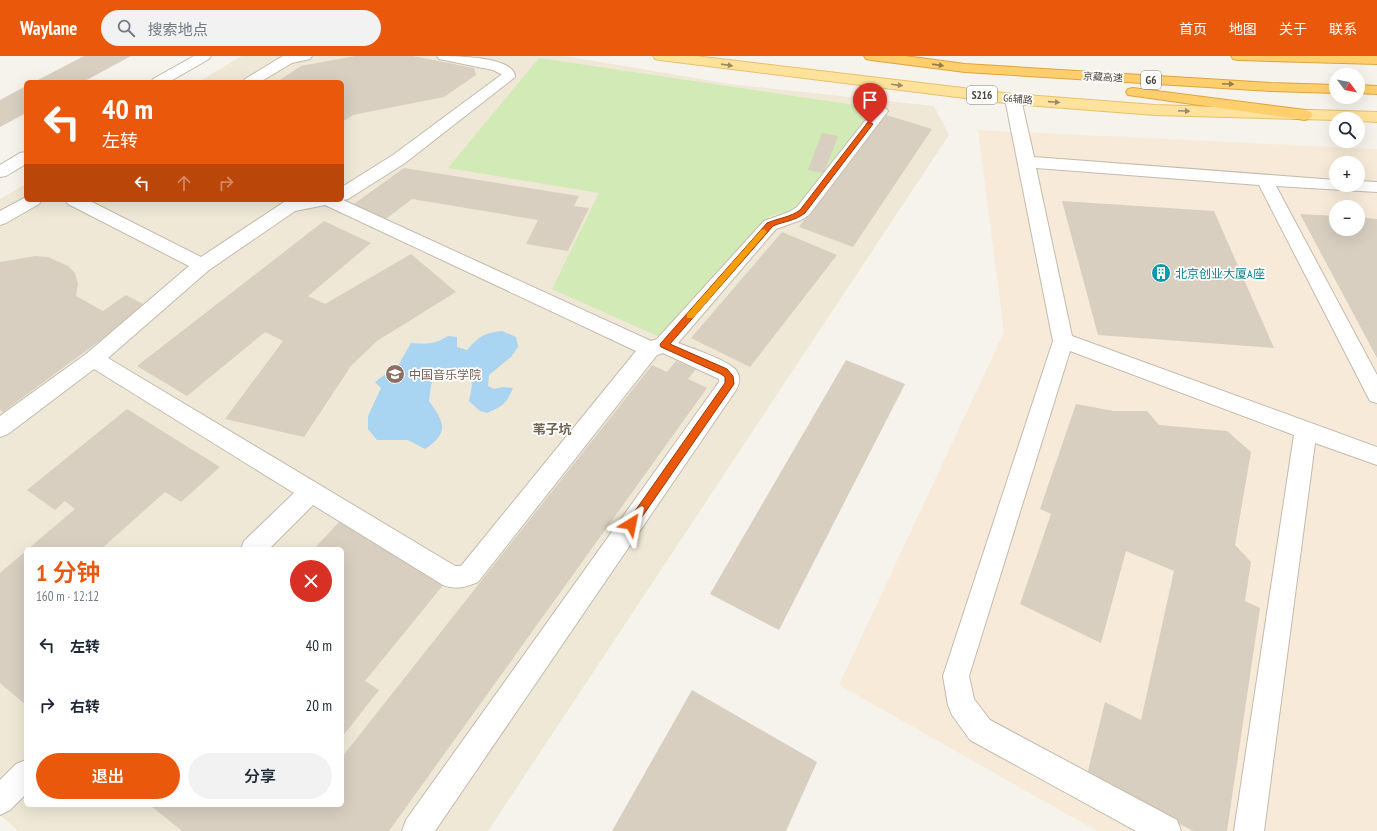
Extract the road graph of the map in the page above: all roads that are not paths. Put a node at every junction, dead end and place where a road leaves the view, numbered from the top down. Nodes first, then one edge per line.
1 (204, 56) edge
2 (305, 56) edge
3 (444, 56) edge
4 (660, 56) edge
5 (871, 56) edge
6 (1238, 56) edge
7 (1377, 60) edge
8 (965, 68) junction
9 (162, 80) edge
10 (253, 80) edge
11 (1329, 89) edge
12 (1365, 89) edge
13 (1377, 90) edge
14 (1013, 99) junction
15 (880, 111) dead end
16 (1305, 115) junction
17 (1377, 116) edge
18 (24, 158) edge
19 (1027, 162) junction
20 (5, 170) edge
21 (24, 175) edge
22 (1265, 180) junction
23 (1329, 185) edge
24 (1365, 187) edge
25 (1377, 188) edge
26 (344, 194) edge
27 (30, 202) edge
28 (78, 202) edge
29 (313, 202) edge
30 (332, 202) edge
31 (0, 219) edge
32 (202, 265) junction
33 (1063, 341) junction
34 (657, 347) junction
35 (93, 359) junction
36 (1377, 395) edge
37 (0, 428) edge
38 (1306, 430) junction
39 (1377, 456) edge
40 (311, 491) junction
41 (255, 547) edge
42 (24, 776) edge
43 (0, 800) edge
44 (417, 831) edge
45 (1166, 831) edge
46 (1249, 831) edge

1 - 9 street
2 - 10 street
3 - 26 street
4 -> 14 main road, G6辅路 / S216
5 -> 8 highway, 京藏高速 / G6
6 - 7 highway
8 -> 11 highway, 京藏高速 / G6
8 - 16 highway
12 - 13 highway
14 -> 16 main road, G6辅路 / S216
14 - 19 street
15 - 34 street
16 - 17 main road, G6辅路 / S216
18 - 20 street
19 - 22 street
19 - 33 street
20 - 21 street
22 - 23 street
22 - 36 street
24 - 25 street
27 - 31 street
28 - 32 street
29 - 32 street
30 - 34 street
32 - 35 street
33 - 38 street
33 - 45 street
34 - 40 street
34 - 44 street
35 - 37 street
35 - 40 street
38 - 39 street
38 - 46 street
40 - 41 street
42 - 43 street

